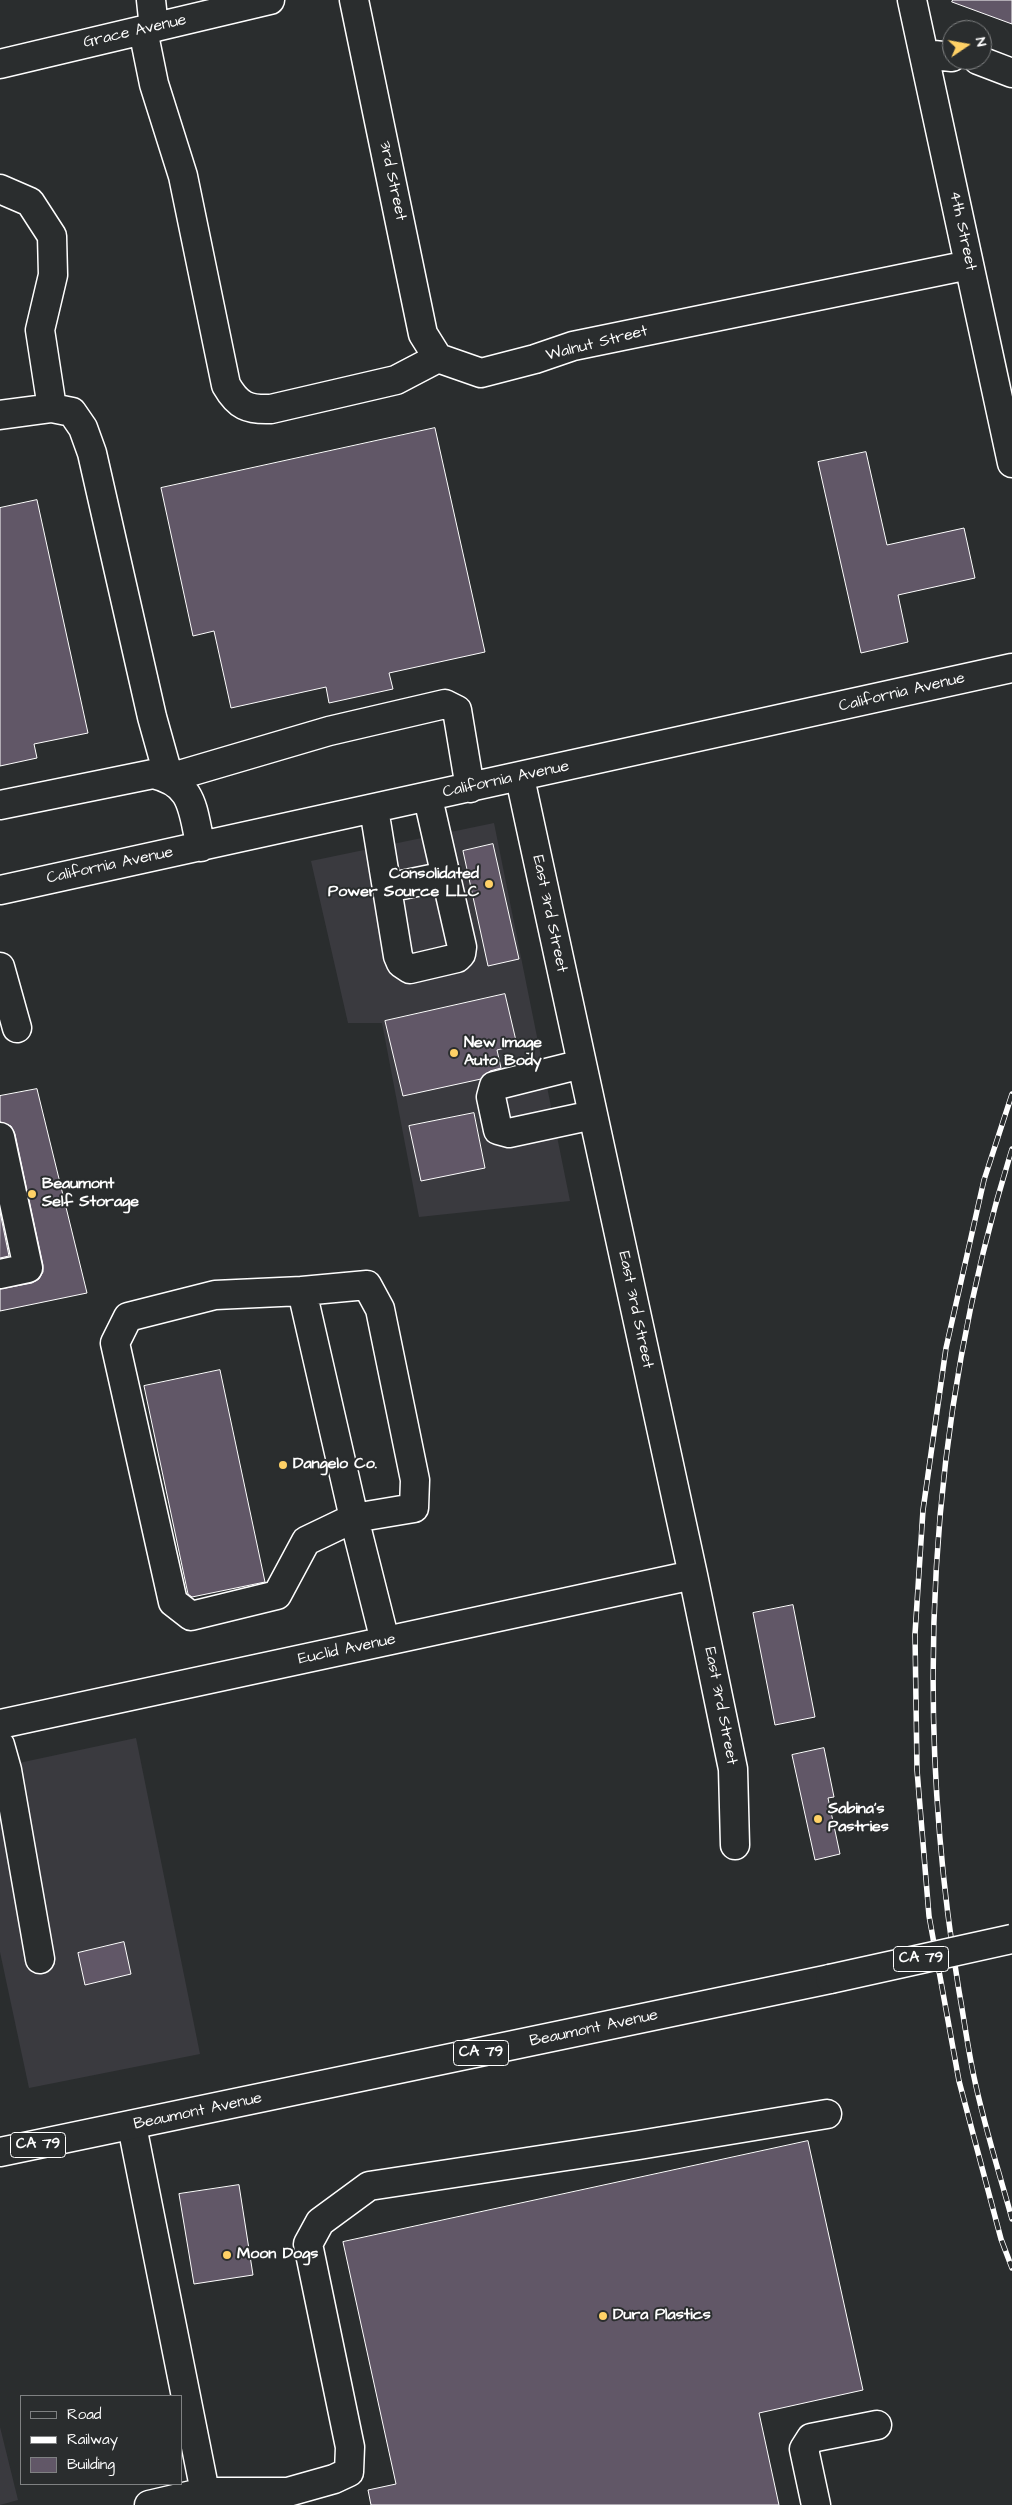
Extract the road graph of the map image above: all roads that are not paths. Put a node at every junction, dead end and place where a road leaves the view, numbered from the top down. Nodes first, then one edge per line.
1 (151, 0) edge
2 (270, 0) edge
3 (354, 0) edge
4 (912, 0) edge
5 (148, 29) junction
6 (924, 54) junction
7 (942, 56) edge
8 (0, 64) edge
9 (992, 65) edge
10 (1012, 73) edge
11 (0, 189) edge
12 (969, 265) junction
13 (438, 358) junction
14 (52, 408) junction
15 (0, 415) edge
16 (1008, 422) edge
17 (1012, 463) edge
18 (1012, 668) edge
19 (169, 778) junction
20 (520, 778) junction
21 (470, 788) junction
22 (428, 798) junction
23 (0, 805) edge
24 (374, 809) junction
25 (201, 847) junction
26 (446, 876) junction
27 (387, 888) junction
28 (0, 890) edge
29 (0, 967) edge
30 (17, 1028) dead end
31 (582, 1064) junction
32 (593, 1115) junction
33 (0, 1137) edge
34 (0, 1274) edge
35 (302, 1291) junction
36 (354, 1518) junction
37 (693, 1575) junction
38 (386, 1641) junction
39 (0, 1724) edge
40 (0, 1745) edge
41 (735, 1845) dead end
42 (1012, 1939) edge
43 (40, 1959) dead end
44 (828, 2114) dead end
45 (132, 2126) junction
46 (0, 2152) edge
47 (877, 2425) dead end
48 (205, 2492) junction
49 (149, 2505) edge
50 (816, 2505) edge

1 - 5 main road
2 - 5 main road, Grace Avenue
3 - 13 main road, 3rd Street
4 - 6 main road, 4th Street
5 - 8 main road, Grace Avenue
5 - 13 main road
6 - 7 main road
6 - 12 main road, 4th Street
9 - 10 main road
11 - 14 main road
12 - 13 main road, Walnut Street
12 - 16 main road, 4th Street
14 - 15 main road
14 - 19 main road
16 - 17 main road, 4th Street
18 - 20 main road, California Avenue
19 - 21 main road
19 - 23 main road
19 - 25 main road
20 - 21 main road, California Avenue
20 - 31 main road, East 3rd Street
21 - 22 main road, California Avenue
22 - 24 main road, California Avenue
22 - 26 main road
24 - 25 main road, California Avenue
24 - 27 main road
25 - 28 main road, California Avenue
26 - 27 main road
26 - 27 main road
29 - 30 main road
31 - 32 main road, East 3rd Street
31 - 32 main road
32 - 37 main road, East 3rd Street
33 - 34 main road
35 - 36 main road
35 - 36 main road
35 - 36 main road
36 - 38 main road
37 - 38 main road, Euclid Avenue
37 - 41 main road, East 3rd Street
38 - 39 main road, Euclid Avenue
40 - 43 main road
42 - 45 main road, Beaumont Avenue / CA 79, bridge
44 - 48 main road
45 - 46 main road, Beaumont Avenue / CA 79
45 - 48 main road
47 - 50 main road
48 - 49 main road

